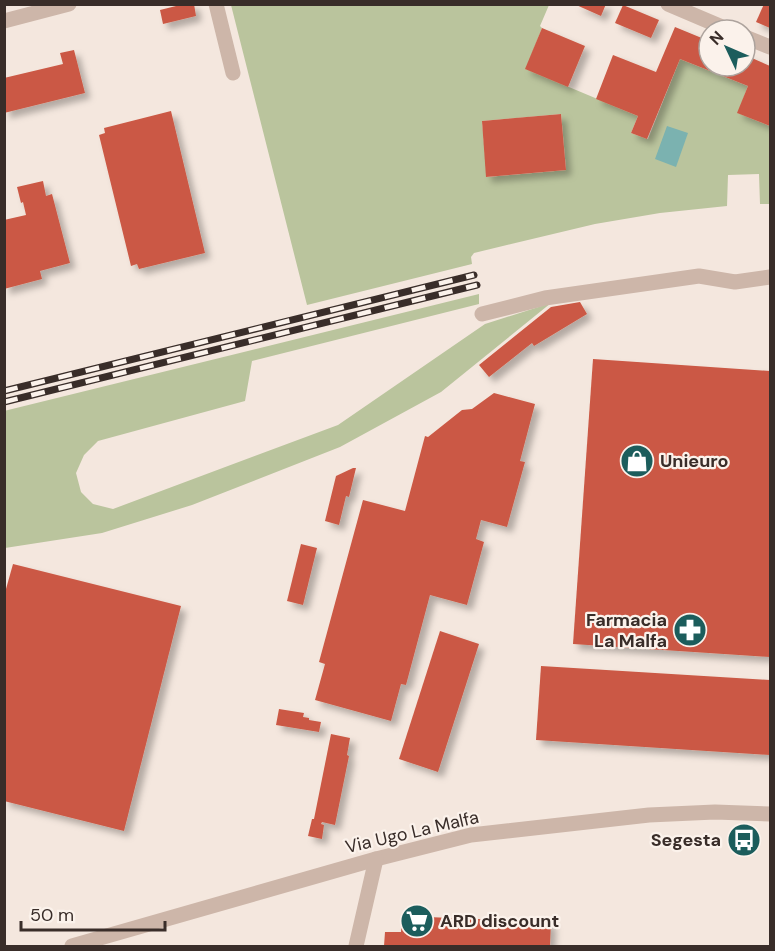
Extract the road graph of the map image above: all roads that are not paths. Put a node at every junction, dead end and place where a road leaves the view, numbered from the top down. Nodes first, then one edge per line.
1 (69, 4) edge
2 (216, 4) edge
3 (668, 4) edge
4 (701, 18) edge
5 (4, 21) edge
6 (233, 73) dead end
7 (771, 277) edge
8 (482, 314) dead end
9 (771, 814) edge
10 (376, 859) junction
11 (72, 946) edge
12 (356, 946) edge

1 - 5 street
2 - 6 street
3 - 4 street
7 - 8 street
9 - 10 street, Via Ugo La Malfa
10 - 11 street, Via Ugo La Malfa
10 - 12 street

